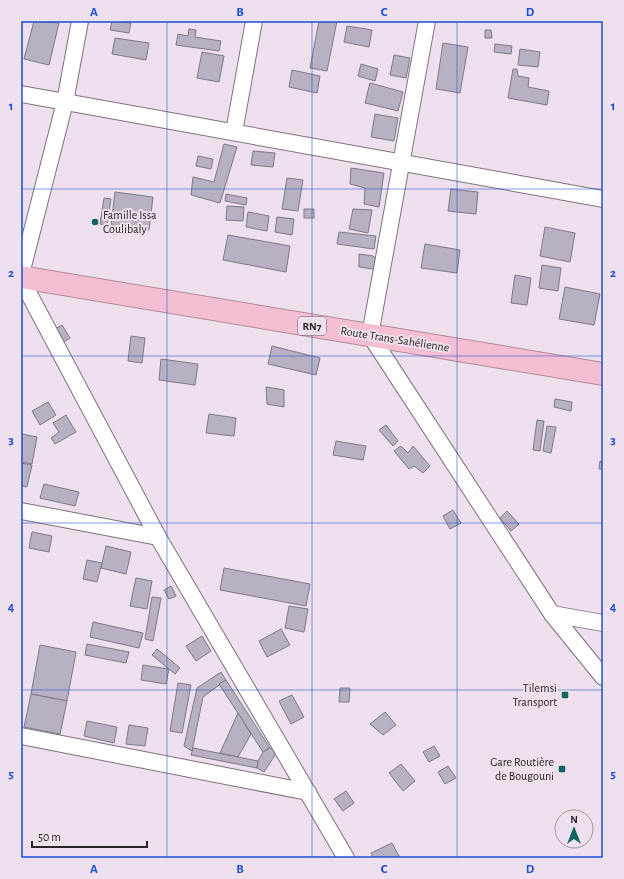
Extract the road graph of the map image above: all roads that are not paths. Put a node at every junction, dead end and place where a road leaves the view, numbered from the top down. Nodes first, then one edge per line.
1 (80, 21) edge
2 (254, 21) edge
3 (427, 21) edge
4 (21, 94) edge
5 (65, 102) junction
6 (234, 132) junction
7 (401, 164) junction
8 (603, 199) edge
9 (21, 274) edge
10 (21, 278) edge
11 (370, 335) junction
12 (603, 374) edge
13 (21, 511) edge
14 (158, 537) junction
15 (552, 614) junction
16 (603, 623) edge
17 (603, 676) edge
18 (21, 736) edge
19 (308, 792) junction
20 (346, 858) edge

1 - 5 street
2 - 6 street
3 - 7 street
4 - 5 street
5 - 6 street
5 - 9 street
6 - 7 street
7 - 8 street
7 - 11 street
10 - 11 highway, Route Trans-Sahélienne / RN7
10 - 14 street
11 - 12 highway, Route Trans-Sahélienne / RN7
11 - 15 street
13 - 14 street
14 - 19 street
15 - 16 street
15 - 17 street
18 - 19 street
19 - 20 street

